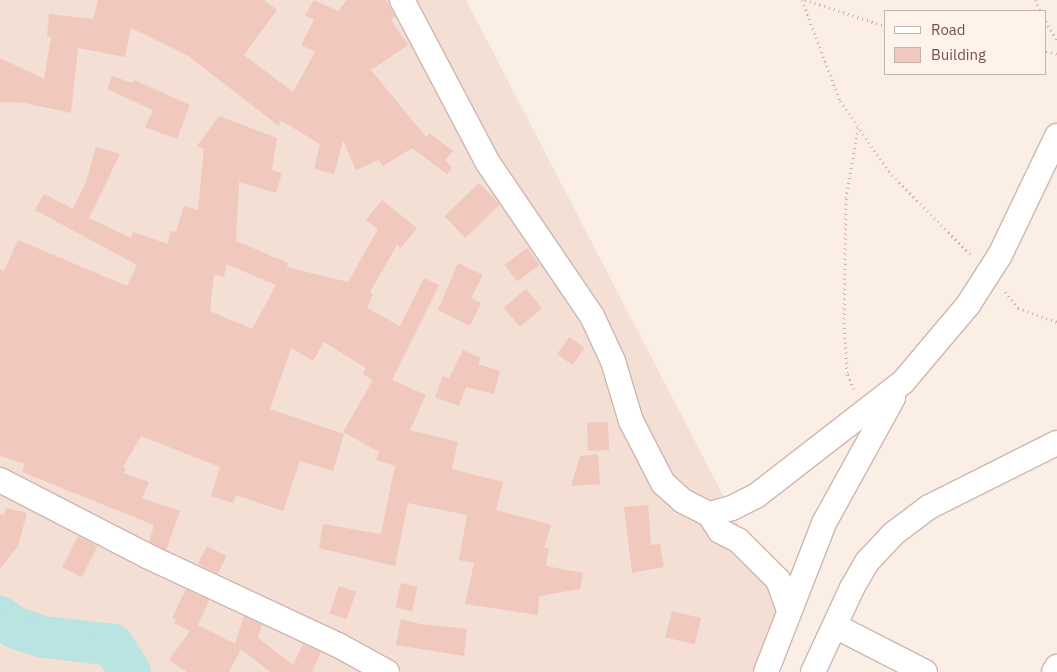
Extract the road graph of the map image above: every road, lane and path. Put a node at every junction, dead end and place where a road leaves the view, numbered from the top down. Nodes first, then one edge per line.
1 (402, 0) edge
2 (803, 0) edge
3 (1047, 22) edge
4 (884, 25) edge
5 (1057, 41) edge
6 (858, 128) junction
7 (1057, 136) edge
8 (989, 273) junction
9 (1057, 322) edge
10 (903, 382) junction
11 (867, 412) junction
12 (1057, 443) edge
13 (0, 480) edge
14 (709, 514) junction
15 (789, 610) junction
16 (835, 626) junction
17 (1057, 667) edge
18 (387, 672) edge
19 (766, 672) edge
20 (813, 672) edge
21 (925, 672) edge
22 (1054, 672) edge

1 - 14 street
2 - 4 path
2 - 6 path
3 - 5 path
6 - 8 path
6 - 11 path
7 - 8 street
8 - 9 path
8 - 10 street
10 - 11 street
10 - 15 street
11 - 14 street
12 - 16 street
13 - 18 street
14 - 15 street
15 - 19 street
16 - 20 street
16 - 21 street
17 - 22 street

